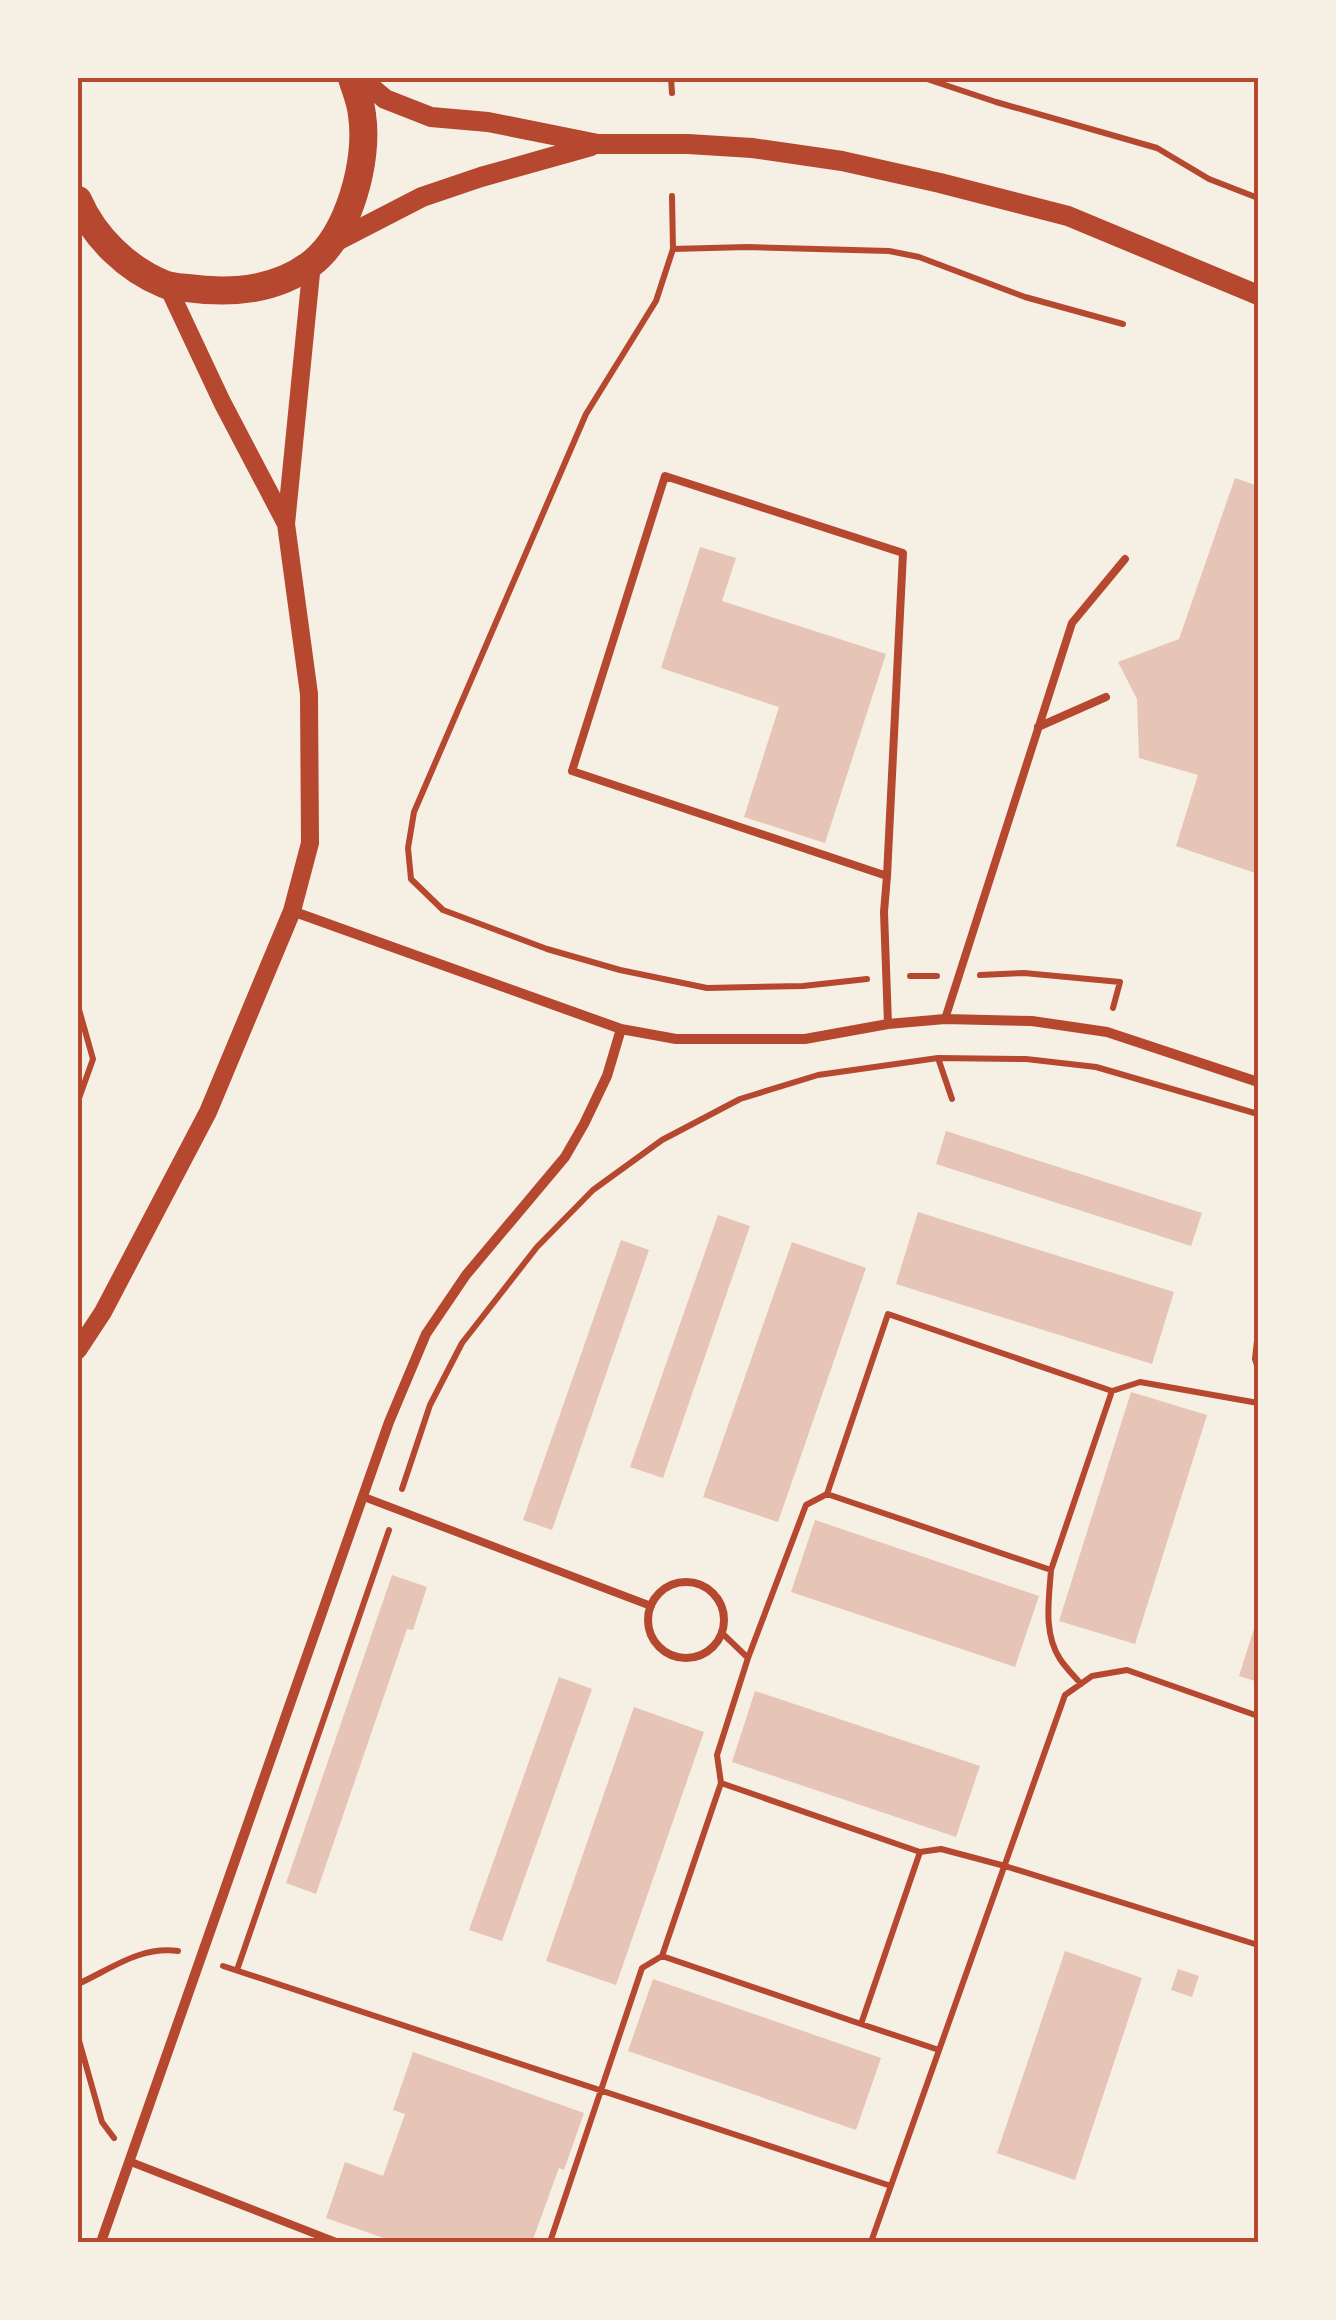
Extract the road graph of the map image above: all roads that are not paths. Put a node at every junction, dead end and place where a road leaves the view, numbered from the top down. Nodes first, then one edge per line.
1 (352, 78) edge
2 (360, 78) edge
3 (598, 144) junction
4 (78, 200) edge
5 (78, 221) edge
6 (112, 250) junction
7 (321, 254) junction
8 (167, 286) junction
9 (1258, 295) edge
10 (286, 524) junction
11 (1125, 560) dead end
12 (1106, 697) dead end
13 (1038, 727) junction
14 (887, 876) junction
15 (292, 910) junction
16 (944, 1020) junction
17 (888, 1024) junction
18 (621, 1029) junction
19 (1258, 1082) edge
20 (1258, 1341) edge
21 (78, 1350) edge
22 (1258, 1364) edge
23 (364, 1496) junction
24 (650, 1606) junction
25 (131, 2162) junction
26 (101, 2242) edge
27 (336, 2242) edge

1 - 7 highway
2 - 3 main road
3 - 7 main road
3 - 9 main road
4 - 6 highway
5 - 6 highway
6 - 8 highway
7 - 8 highway
7 - 10 street
8 - 10 street
10 - 15 street
11 - 13 lane
12 - 13 lane
13 - 16 lane
14 - 14 lane
14 - 17 lane
15 - 18 street
15 - 21 street
16 - 17 street
16 - 19 street
17 - 18 street
18 - 23 street
20 - 22 lane
23 - 24 lane
23 - 25 street
24 - 24 lane
25 - 26 street
25 - 27 lane

